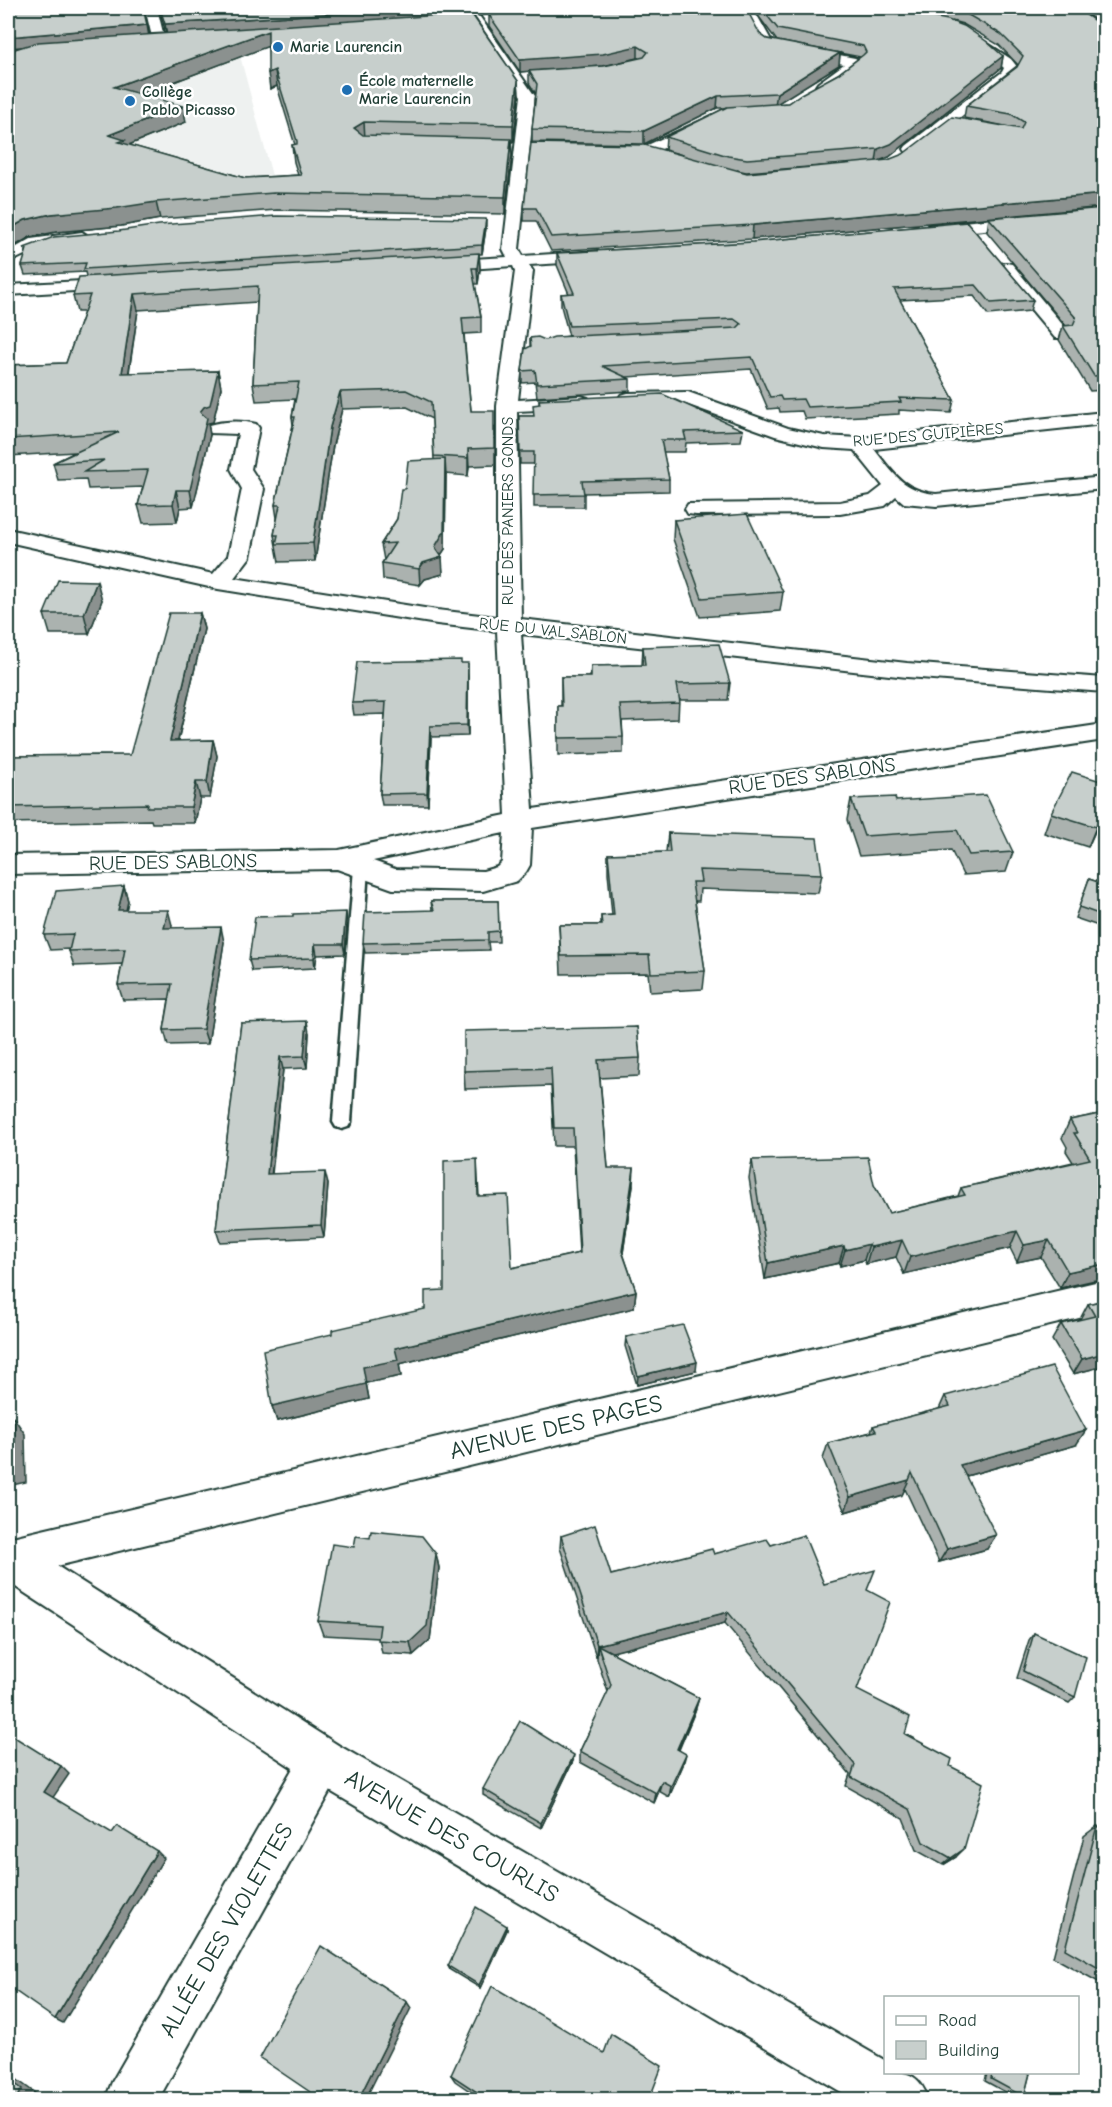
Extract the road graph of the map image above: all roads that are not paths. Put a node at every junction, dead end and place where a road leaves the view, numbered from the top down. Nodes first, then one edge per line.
1 (151, 8) edge
2 (739, 8) edge
3 (477, 20) edge
4 (953, 27) edge
5 (173, 40) edge
6 (812, 92) edge
7 (715, 116) edge
8 (946, 122) junction
9 (969, 125) edge
10 (626, 149) edge
11 (646, 151) junction
12 (903, 155) edge
13 (673, 158) edge
14 (1104, 214) edge
15 (971, 227) junction
16 (912, 232) edge
17 (95, 236) edge
18 (610, 255) edge
19 (8, 258) edge
20 (518, 261) junction
21 (426, 267) edge
22 (139, 282) edge
23 (8, 290) edge
24 (1061, 334) edge
25 (507, 406) junction
26 (1104, 418) edge
27 (216, 429) dead end
28 (860, 444) junction
29 (1104, 483) edge
30 (895, 486) junction
31 (696, 509) dead end
32 (8, 536) edge
33 (218, 582) junction
34 (509, 627) junction
35 (1104, 685) edge
36 (1104, 732) edge
37 (519, 820) junction
38 (350, 863) junction
39 (8, 865) edge
40 (342, 1122) dead end
41 (1104, 1296) edge
42 (8, 1559) edge
43 (322, 1761) junction
44 (130, 2100) edge
45 (904, 2100) edge

1 - 5 street
2 - 6 street
3 - 20 street, RUE DES PANIERS GONDS
4 - 8 street
7 - 11 street
8 - 9 street
8 - 12 street
10 - 11 street
11 - 13 street
14 - 15 street
15 - 16 street
15 - 24 street
17 - 19 street
18 - 20 street
20 - 21 street
20 - 25 street, RUE DES PANIERS GONDS
22 - 23 street
25 - 28 street, RUE DES GUIPIÈRES
25 - 34 street, RUE DES PANIERS GONDS
26 - 28 street, RUE DES GUIPIÈRES
27 - 33 street
28 - 30 street
29 - 30 street
30 - 31 street
32 - 33 street, RUE DU VAL SABLON
33 - 34 street, RUE DU VAL SABLON
34 - 35 street, RUE DU VAL SABLON
34 - 37 street, RUE DES PANIERS GONDS
36 - 37 street, RUE DES SABLONS
37 - 38 street, RUE DES SABLONS
37 - 38 street, RUE DES SABLONS
38 - 39 street, RUE DES SABLONS
38 - 40 lane
41 - 42 street, AVENUE DES PAGES
42 - 43 street, AVENUE DES COURLIS
43 - 44 street, ALLÉE DES VIOLETTES
43 - 45 street, AVENUE DES COURLIS

